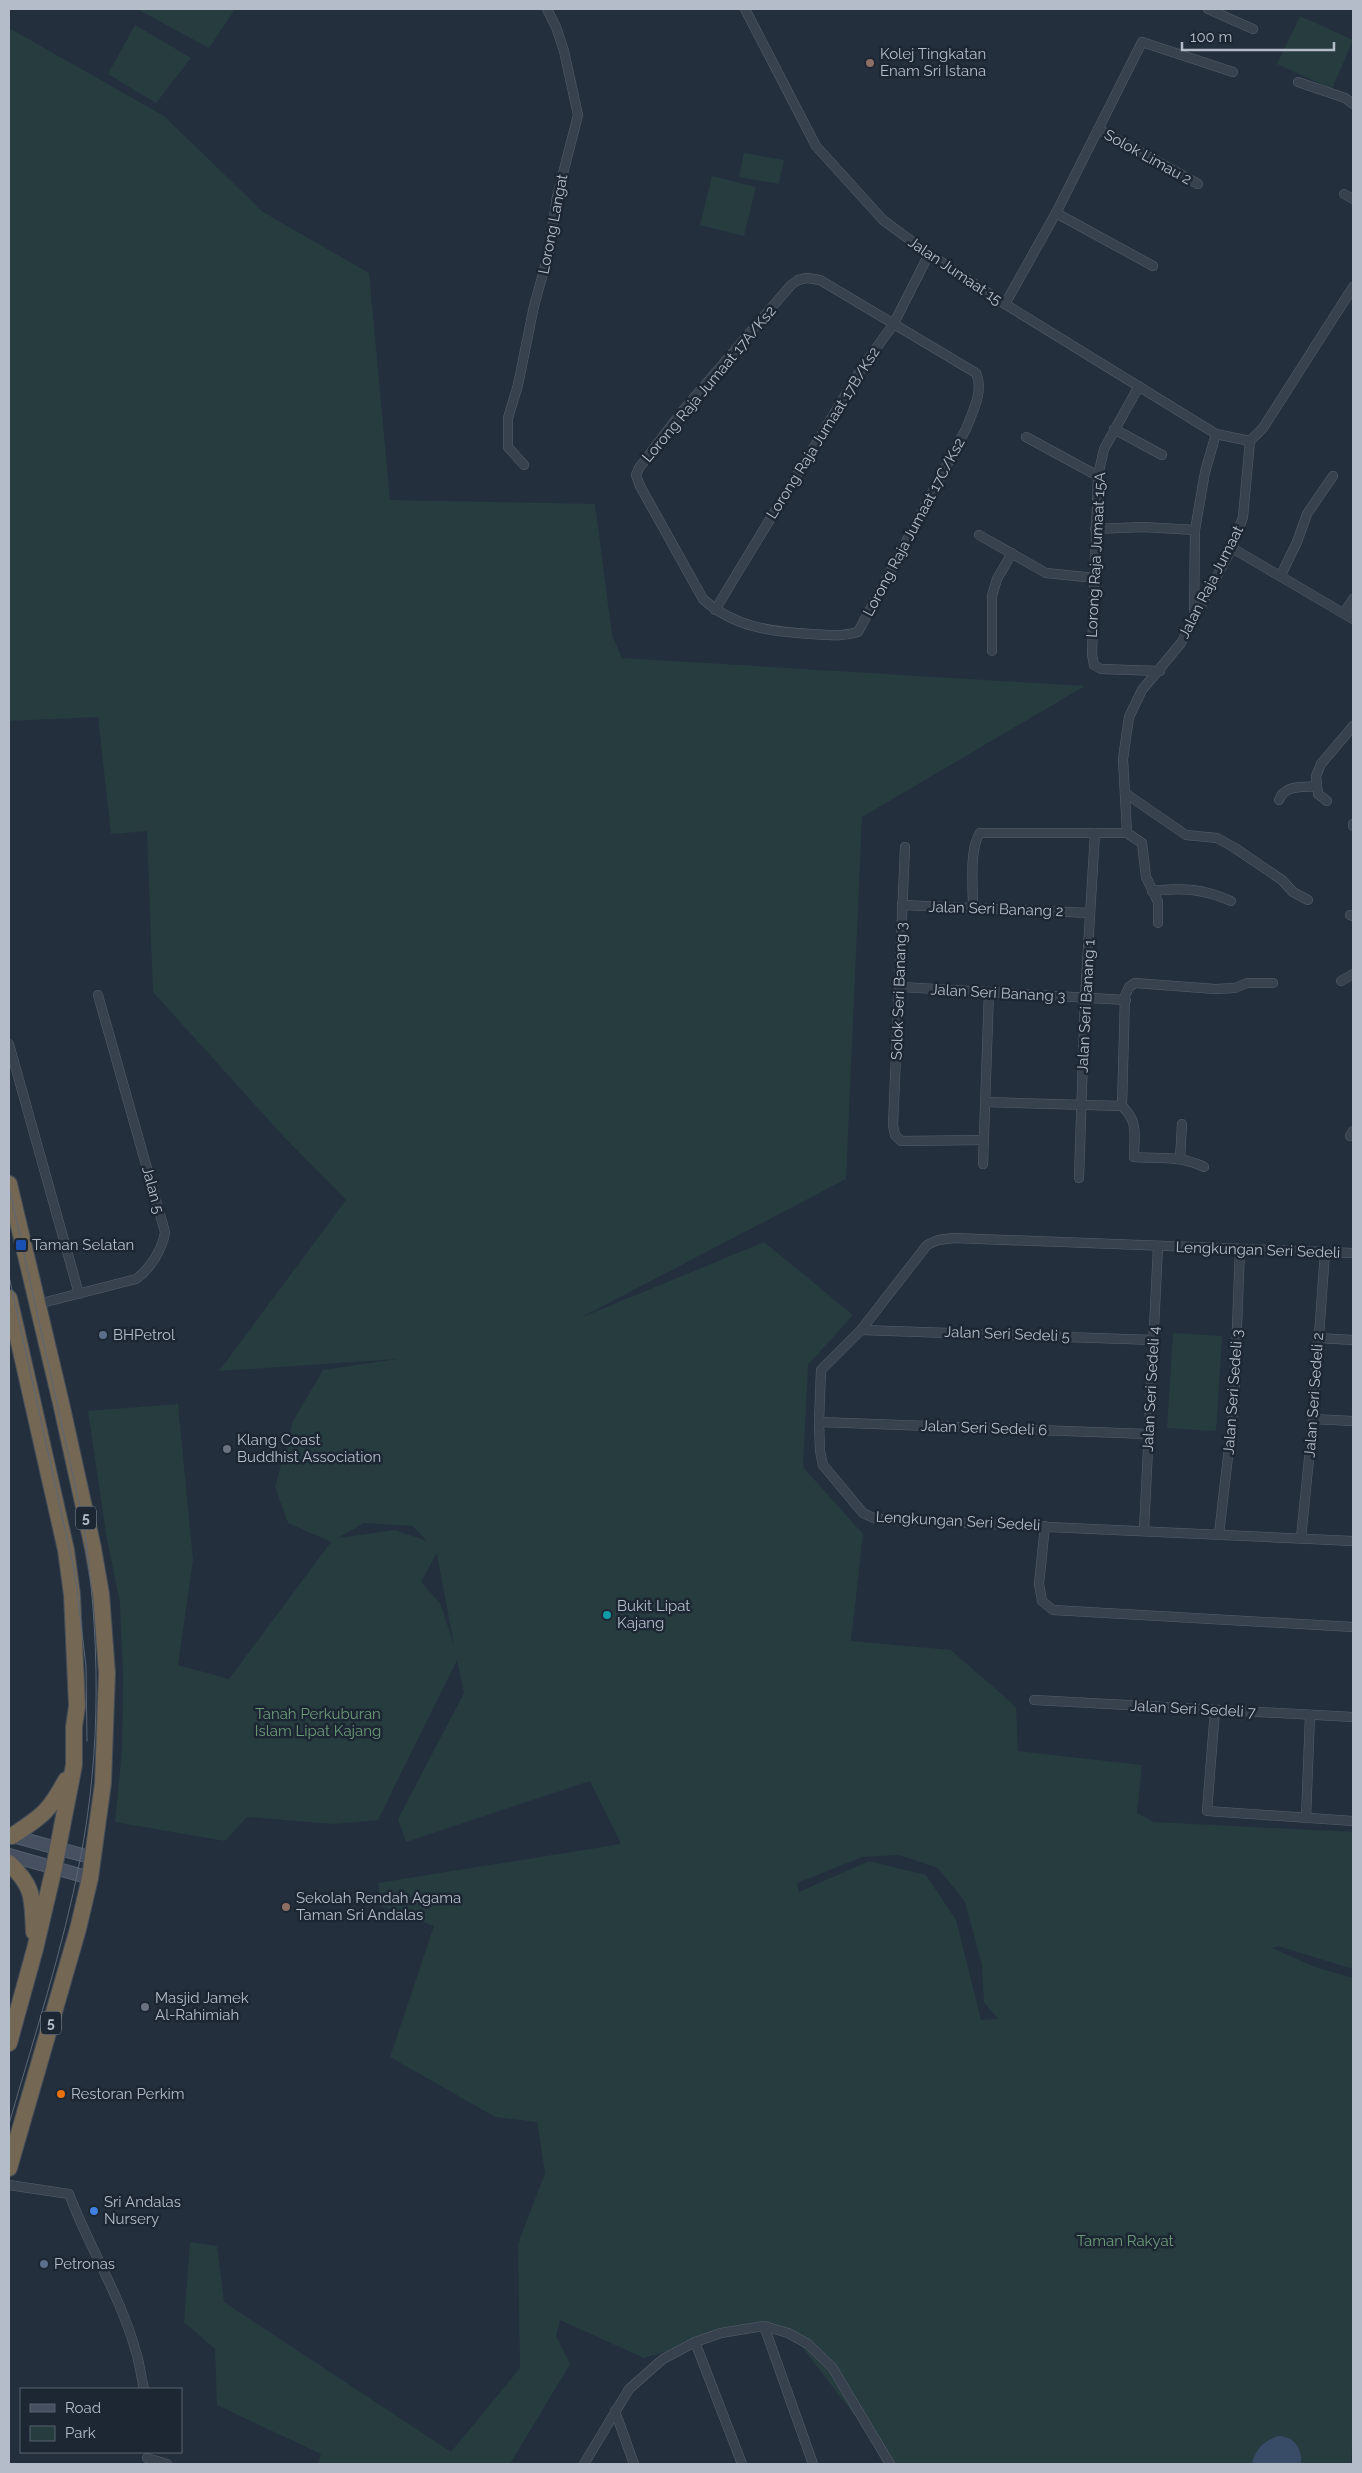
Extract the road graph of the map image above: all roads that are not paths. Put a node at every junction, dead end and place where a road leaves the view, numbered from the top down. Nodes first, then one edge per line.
1 (547, 9) edge
2 (745, 9) edge
3 (1208, 9) edge
4 (1253, 29) dead end
5 (1233, 72) dead end
6 (1298, 82) dead end
7 (1353, 104) edge
8 (1098, 129) junction
9 (1198, 184) dead end
10 (1344, 194) dead end
11 (1353, 199) edge
12 (1056, 213) junction
13 (928, 254) junction
14 (1153, 266) dead end
15 (1353, 287) edge
16 (1005, 304) junction
17 (892, 324) junction
18 (1139, 386) junction
19 (1114, 429) junction
20 (1216, 434) junction
21 (1026, 437) dead end
22 (1250, 441) junction
23 (1162, 455) dead end
24 (524, 465) dead end
25 (1098, 476) junction
26 (1333, 476) dead end
27 (1095, 529) junction
28 (1195, 530) junction
29 (979, 535) dead end
30 (1232, 548) junction
31 (1012, 553) junction
32 (1280, 573) junction
33 (1095, 578) junction
34 (1349, 605) edge
35 (715, 610) junction
36 (1194, 616) junction
37 (1353, 620) edge
38 (992, 651) dead end
39 (1160, 671) junction
40 (1353, 726) edge
41 (1317, 786) junction
42 (1125, 793) junction
43 (1279, 800) dead end
44 (1327, 801) dead end
45 (1096, 833) junction
46 (1127, 833) junction
47 (905, 847) dead end
48 (1152, 891) junction
49 (1308, 900) dead end
50 (1231, 901) dead end
51 (902, 905) junction
52 (972, 908) junction
53 (1090, 913) junction
54 (1158, 923) dead end
55 (1353, 974) edge
56 (1340, 981) dead end
57 (1273, 983) dead end
58 (901, 987) junction
59 (989, 992) junction
60 (98, 995) dead end
61 (1086, 998) junction
62 (1126, 1000) junction
63 (9, 1044) edge
64 (985, 1102) junction
65 (1082, 1103) junction
66 (1122, 1106) junction
67 (1182, 1124) dead end
68 (984, 1140) junction
69 (1180, 1159) junction
70 (983, 1164) dead end
71 (1204, 1166) dead end
72 (1079, 1178) dead end
73 (9, 1184) edge
74 (1158, 1247) junction
75 (1240, 1249) junction
76 (1325, 1252) junction
77 (1353, 1253) edge
78 (78, 1294) junction
79 (9, 1298) edge
80 (38, 1304) junction
81 (861, 1330) junction
82 (1318, 1338) junction
83 (1153, 1340) junction
84 (1353, 1340) edge
85 (1314, 1419) junction
86 (1353, 1421) edge
87 (819, 1422) junction
88 (1148, 1434) junction
89 (1045, 1526) junction
90 (1144, 1530) junction
91 (1220, 1534) junction
92 (1301, 1538) junction
93 (1353, 1541) edge
94 (1353, 1627) edge
95 (1034, 1700) dead end
96 (1215, 1710) junction
97 (1310, 1715) junction
98 (1353, 1717) edge
99 (74, 1765) junction
100 (1306, 1818) junction
101 (1353, 1821) edge
102 (10, 1836) edge
103 (57, 1847) junction
104 (9, 1855) edge
105 (93, 1858) junction
106 (9, 1863) edge
107 (54, 1868) junction
108 (90, 1878) junction
109 (35, 1949) junction
110 (9, 2043) edge
111 (9, 2168) edge
112 (9, 2186) edge
113 (764, 2326) junction
114 (695, 2342) junction
115 (144, 2388) edge
116 (615, 2411) junction
117 (147, 2458) edge
118 (167, 2464) edge
119 (584, 2464) edge
120 (634, 2464) edge
121 (742, 2464) edge
122 (813, 2464) edge
123 (890, 2464) edge

1 - 24 street, Lorong Langat
2 - 13 street, Jalan Jumaat 15
3 - 4 street
5 - 8 street
6 - 7 street
8 - 9 street, Solok Limau 2
8 - 12 street
10 - 11 street
12 - 14 street
12 - 16 street
13 - 16 street, Jalan Jumaat 15
13 - 17 street, Lorong Raja Jumaat 17B/Ks2
15 - 22 street
16 - 18 street, Jalan Jumaat 15
17 - 35 street, Lorong Raja Jumaat 17B/Ks2
17 - 35 street, Lorong Raja Jumaat 17A/Ks2
17 - 35 street, Lorong Raja Jumaat 17C/Ks2
18 - 19 street, Lorong Raja Jumaat 15A
18 - 20 street, Jalan Jumaat 15
19 - 23 street
19 - 25 street, Lorong Raja Jumaat 15A
20 - 22 street, Jalan Jumaat 15
20 - 28 street, Jalan Raja Jumaat
21 - 25 street
22 - 30 street, Jalan Raja Jumaat
25 - 27 street, Lorong Raja Jumaat 15A
26 - 32 street
27 - 28 street
27 - 33 street, Lorong Raja Jumaat 15A
28 - 36 street, Jalan Raja Jumaat
29 - 31 street
30 - 32 street
30 - 36 street, Jalan Raja Jumaat
31 - 33 street
31 - 38 street
32 - 34 street
33 - 39 street, Lorong Raja Jumaat 15A
34 - 37 street
36 - 39 street, Jalan Raja Jumaat
39 - 42 street, Jalan Raja Jumaat
40 - 41 street
41 - 43 street
41 - 44 street
42 - 46 street, Jalan Raja Jumaat
42 - 49 street
45 - 46 street
45 - 52 street
45 - 53 street, Jalan Seri Banang 1
46 - 48 street
47 - 51 street, Solok Seri Banang 3
48 - 50 street
48 - 54 street
51 - 52 street, Jalan Seri Banang 2
51 - 58 street, Solok Seri Banang 3
52 - 53 street, Jalan Seri Banang 2
53 - 61 street, Jalan Seri Banang 1
55 - 56 street
57 - 62 street
58 - 59 street, Jalan Seri Banang 3
58 - 68 street, Solok Seri Banang 3
59 - 61 street, Jalan Seri Banang 3
59 - 64 street
60 - 78 street, Jalan 5
61 - 62 street, Jalan Seri Banang 3
61 - 65 street, Jalan Seri Banang 1
62 - 66 street
63 - 78 street
64 - 65 street
64 - 68 street
65 - 66 street
65 - 72 street, Jalan Seri Banang 1
66 - 69 street
67 - 69 street
68 - 70 street
69 - 71 street
73 - 80 highway, 5
74 - 75 street, Lengkungan Seri Sedeli
74 - 81 street, Lengkungan Seri Sedeli
74 - 83 street, Jalan Seri Sedeli 4
75 - 76 street, Lengkungan Seri Sedeli
75 - 91 street, Jalan Seri Sedeli 3
76 - 77 street, Lengkungan Seri Sedeli
76 - 82 street, Jalan Seri Sedeli 2
78 - 80 street, Jalan 5
79 - 99 highway, 5
80 - 105 highway, 5
81 - 83 street, Jalan Seri Sedeli 5
81 - 87 street, Lengkungan Seri Sedeli
82 - 84 street
82 - 85 street, Jalan Seri Sedeli 2
83 - 88 street, Jalan Seri Sedeli 4
85 - 86 street
85 - 92 street, Jalan Seri Sedeli 2
87 - 88 street, Jalan Seri Sedeli 6
87 - 89 street, Lengkungan Seri Sedeli
88 - 90 street, Jalan Seri Sedeli 4
89 - 90 street, Lengkungan Seri Sedeli
89 - 94 street
90 - 91 street, Lengkungan Seri Sedeli
91 - 92 street, Lengkungan Seri Sedeli
92 - 93 street, Lengkungan Seri Sedeli
95 - 96 street, Jalan Seri Sedeli 7
96 - 97 street, Jalan Seri Sedeli 7
96 - 100 street
97 - 98 street, Jalan Seri Sedeli 7
97 - 100 street
99 - 102 highway
99 - 103 highway, 5
100 - 101 street
102 - 103 main road
103 - 105 main road
103 - 107 highway, 5
104 - 107 main road
105 - 108 highway, 5
106 - 109 highway
107 - 108 main road
107 - 109 highway, 5
108 - 111 highway, 5
109 - 110 highway, 5
112 - 115 street
113 - 114 street
113 - 122 street
113 - 123 street
114 - 116 street
114 - 121 street
116 - 119 street
116 - 120 street
117 - 118 street

